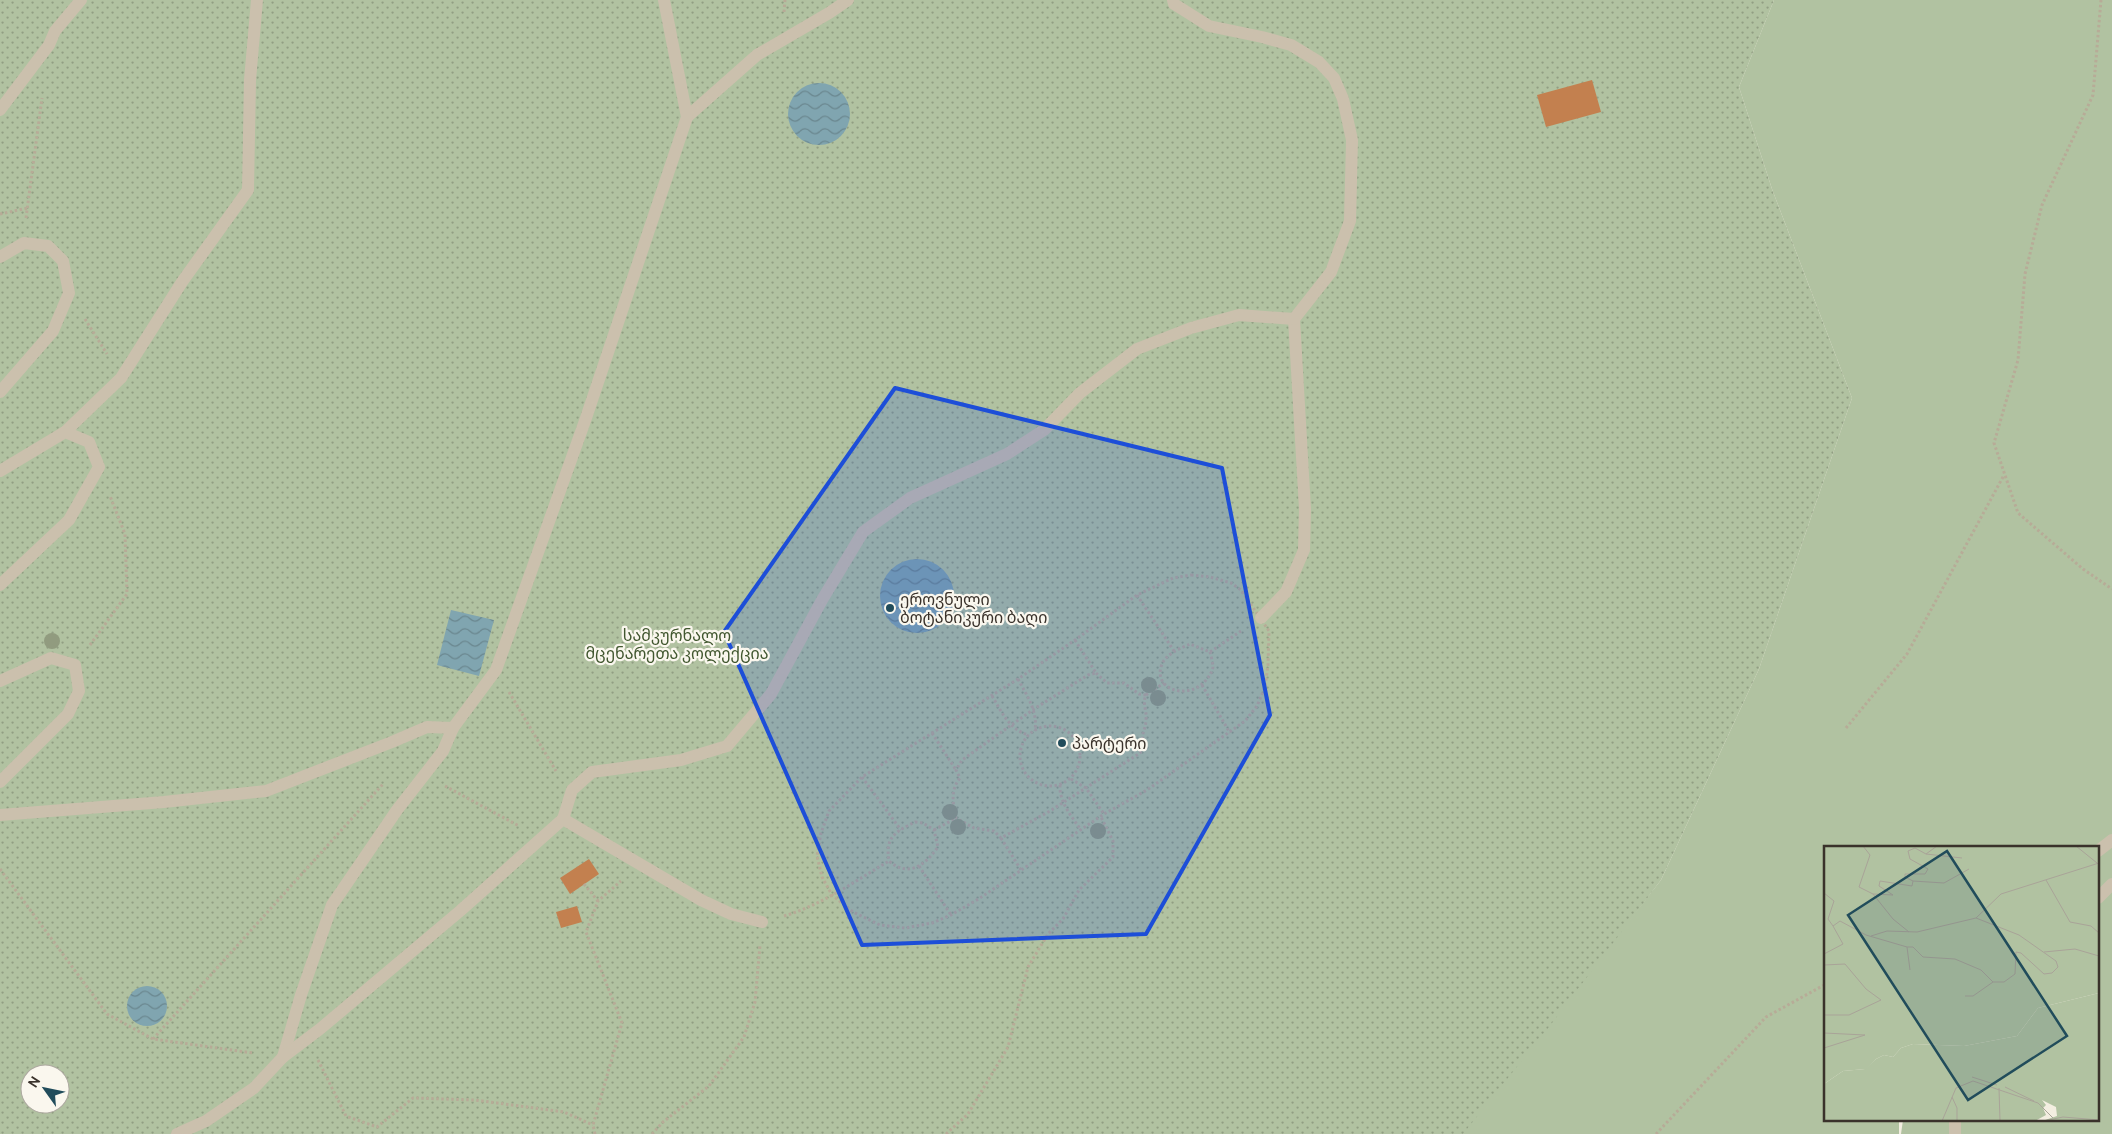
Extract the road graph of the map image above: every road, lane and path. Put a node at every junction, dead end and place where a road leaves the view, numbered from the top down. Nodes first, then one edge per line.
1 (81, 0) edge
2 (257, 0) edge
3 (664, 0) edge
4 (848, 0) edge
5 (1173, 0) edge
6 (2101, 0) edge
7 (43, 93) dead end
8 (0, 110) edge
9 (687, 117) junction
10 (0, 214) edge
11 (0, 257) edge
12 (69, 293) junction
13 (1294, 319) junction
14 (121, 378) junction
15 (0, 392) edge
16 (64, 432) junction
17 (0, 471) edge
18 (2004, 475) junction
19 (110, 495) dead end
20 (0, 585) edge
21 (2112, 589) edge
22 (1137, 595) junction
23 (1257, 621) junction
24 (1246, 628) dead end
25 (1075, 640) junction
26 (1174, 651) junction
27 (1210, 652) junction
28 (75, 666) junction
29 (496, 670) junction
30 (1096, 673) junction
31 (1018, 679) junction
32 (0, 681) edge
33 (1164, 683) junction
34 (1202, 685) junction
35 (1146, 695) junction
36 (992, 696) junction
37 (1034, 709) junction
38 (1010, 726) junction
39 (452, 728) junction
40 (1846, 728) dead end
41 (1035, 731) junction
42 (932, 733) junction
43 (1230, 733) junction
44 (1029, 735) junction
45 (956, 770) junction
46 (424, 775) junction
47 (862, 778) junction
48 (1071, 779) junction
49 (387, 780) dead end
50 (0, 782) edge
51 (1060, 785) junction
52 (1086, 788) junction
53 (572, 790) junction
54 (1063, 802) junction
55 (0, 815) edge
56 (1103, 816) junction
57 (956, 818) junction
58 (563, 819) junction
59 (901, 830) junction
60 (934, 830) junction
61 (1081, 830) junction
62 (541, 838) junction
63 (1001, 838) junction
64 (2112, 840) edge
65 (2100, 849) edge
66 (889, 860) junction
67 (640, 865) junction
68 (919, 866) junction
69 (0, 869) edge
70 (1021, 870) junction
71 (584, 884) dead end
72 (2112, 884) edge
73 (832, 895) junction
74 (2100, 896) edge
75 (598, 900) junction
76 (951, 915) junction
77 (762, 922) junction
78 (1824, 985) edge
79 (153, 1039) junction
80 (283, 1057) junction
81 (593, 1125) junction
82 (177, 1134) edge
83 (595, 1134) edge
84 (652, 1134) edge
85 (946, 1134) edge
86 (1656, 1134) edge

1 - 8 lane
2 - 14 lane
3 - 9 lane
4 - 9 lane
5 - 13 lane
6 - 18 path
7 - 10 path
9 - 29 lane
11 - 12 lane
12 - 14 path
12 - 15 lane
13 - 23 lane
13 - 53 lane
14 - 16 lane
16 - 17 lane
16 - 20 lane
18 - 21 path
18 - 40 path
19 - 28 path
22 - 23 path
22 - 25 path
22 - 26 path
23 - 43 path
24 - 27 path
25 - 30 path
25 - 31 path
26 - 27 path
26 - 33 path
27 - 34 path
28 - 32 lane
28 - 50 lane
29 - 39 lane
29 - 53 path
30 - 35 path
30 - 37 path
31 - 36 path
31 - 37 path
33 - 34 path
33 - 35 path
34 - 43 path
35 - 52 path
36 - 38 path
36 - 42 path
37 - 38 path
37 - 41 path
38 - 44 path
38 - 45 path
39 - 46 lane
39 - 55 lane
41 - 44 path
41 - 48 path
42 - 45 path
42 - 47 path
43 - 56 path
44 - 51 path
45 - 57 path
46 - 62 path
46 - 80 lane
47 - 59 path
47 - 73 path
48 - 51 path
48 - 52 path
49 - 79 path
51 - 54 path
52 - 54 path
52 - 56 path
53 - 58 lane
54 - 61 path
54 - 63 path
56 - 61 path
56 - 85 path
57 - 60 path
57 - 63 path
58 - 62 lane
58 - 67 lane
59 - 60 path
59 - 66 path
60 - 68 path
61 - 70 path
62 - 80 lane
63 - 70 path
64 - 65 lane
66 - 68 path
66 - 73 path
67 - 75 path
67 - 77 lane
68 - 76 path
69 - 79 path
70 - 76 path
71 - 75 path
72 - 74 lane
73 - 76 path
73 - 77 path
75 - 81 path
77 - 84 path
78 - 86 path
79 - 80 path
80 - 81 path
80 - 82 lane
81 - 83 path

